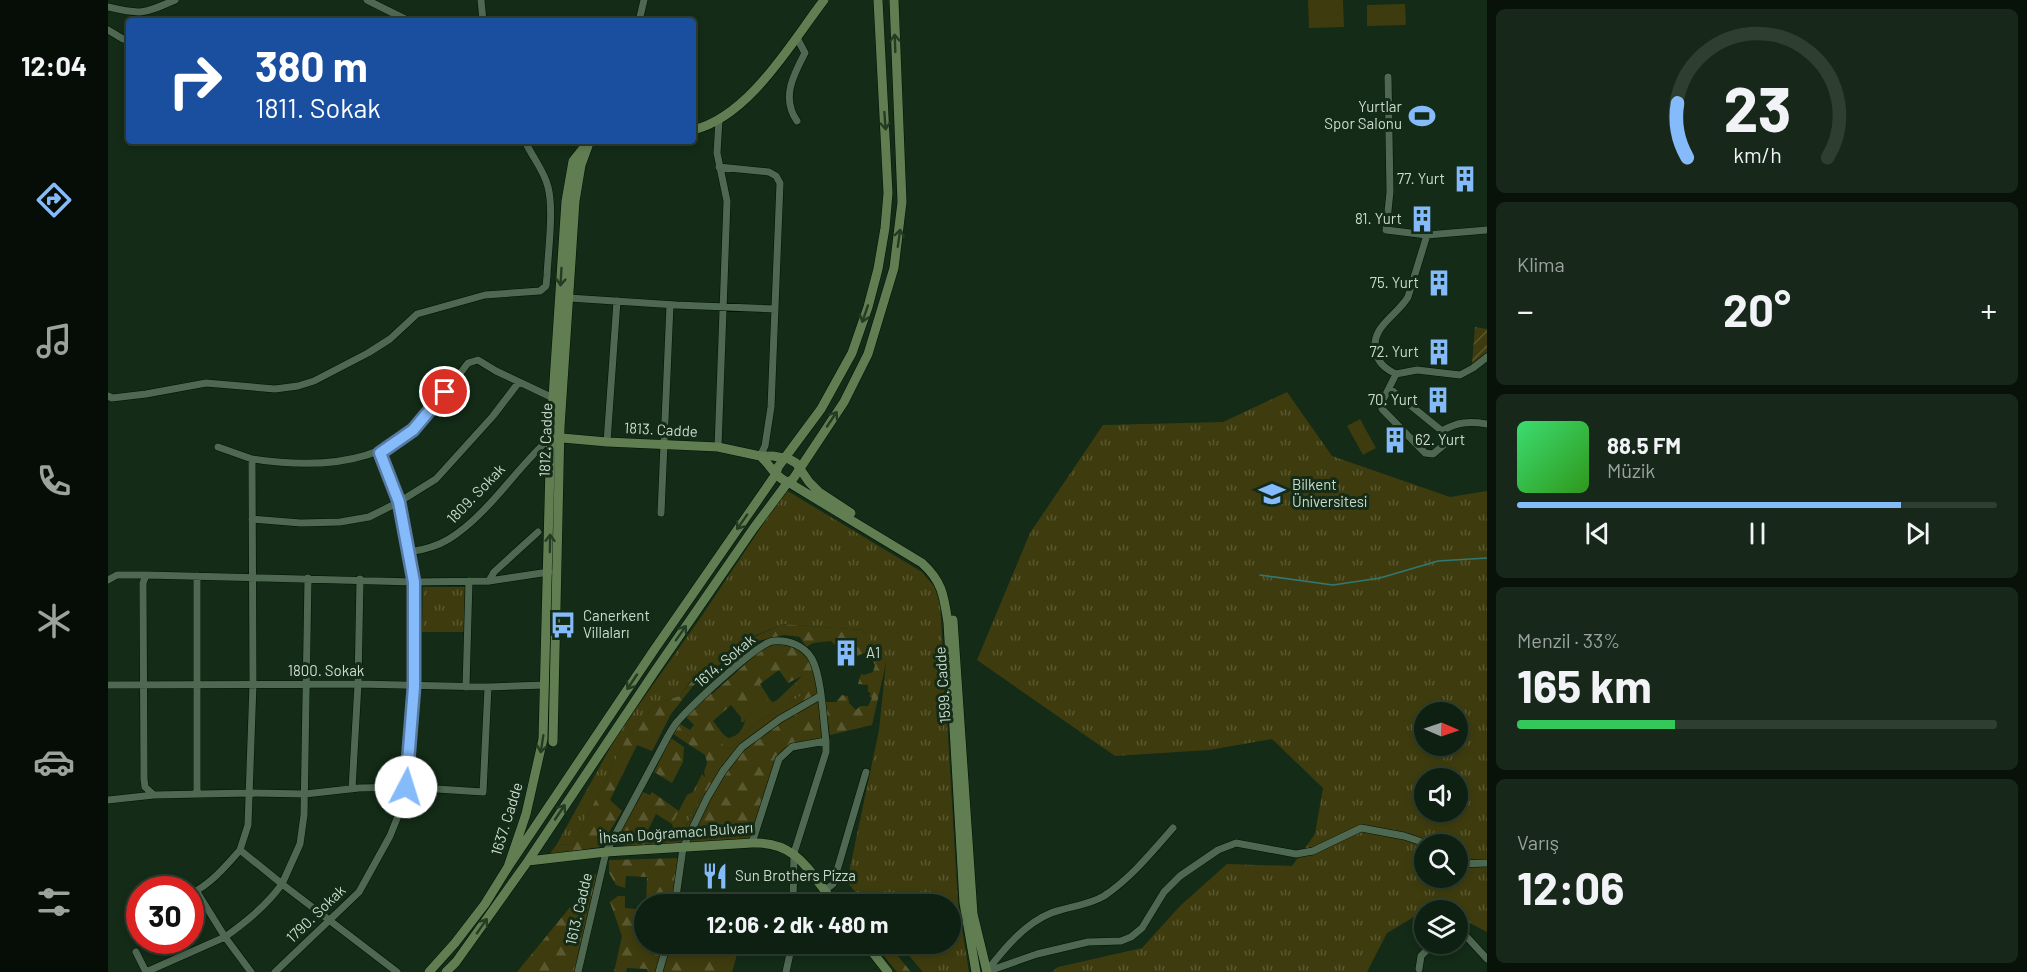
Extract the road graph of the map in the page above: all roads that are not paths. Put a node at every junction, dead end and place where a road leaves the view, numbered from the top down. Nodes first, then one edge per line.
1 (175, 0) edge
2 (367, 0) edge
3 (481, 0) edge
4 (644, 0) edge
5 (824, 0) edge
6 (878, 0) edge
7 (894, 0) edge
8 (108, 6) edge
9 (403, 18) edge
10 (483, 18) edge
11 (640, 18) edge
12 (108, 30) edge
13 (797, 38) junction
14 (126, 39) edge
15 (1388, 77) dead end
16 (718, 120) junction
17 (797, 122) dead end
18 (696, 129) edge
19 (527, 144) edge
20 (587, 144) edge
21 (588, 144) edge
22 (720, 167) junction
23 (1487, 230) edge
24 (1427, 235) junction
25 (569, 298) junction
26 (617, 301) junction
27 (670, 305) junction
28 (724, 306) junction
29 (775, 309) junction
30 (1487, 357) edge
31 (1396, 374) junction
32 (519, 382) junction
33 (1389, 388) junction
34 (108, 396) edge
35 (553, 398) junction
36 (1486, 424) edge
37 (1442, 431) junction
38 (556, 438) junction
39 (607, 442) junction
40 (664, 444) junction
41 (218, 447) dead end
42 (718, 447) junction
43 (1421, 449) junction
44 (380, 453) junction
45 (1414, 455) dead end
46 (760, 456) junction
47 (252, 459) junction
48 (786, 459) junction
49 (799, 468) junction
50 (776, 474) junction
51 (788, 482) junction
52 (399, 502) junction
53 (661, 513) dead end
54 (252, 519) junction
55 (538, 532) dead end
56 (409, 552) junction
57 (549, 572) junction
58 (146, 575) junction
59 (197, 576) junction
60 (252, 576) junction
61 (308, 578) junction
62 (360, 579) junction
63 (108, 580) edge
64 (469, 581) junction
65 (489, 581) junction
66 (414, 582) junction
67 (254, 684) junction
68 (308, 684) junction
69 (357, 684) junction
70 (550, 685) junction
71 (108, 686) edge
72 (144, 686) junction
73 (196, 686) junction
74 (414, 687) junction
75 (466, 687) junction
76 (488, 687) junction
77 (820, 696) junction
78 (826, 741) junction
79 (553, 742) dead end
80 (866, 771) dead end
81 (406, 787) junction
82 (352, 789) junction
83 (197, 793) junction
84 (249, 793) junction
85 (306, 794) junction
86 (154, 795) junction
87 (108, 800) edge
88 (1173, 828) dead end
89 (1414, 839) edge
90 (752, 843) junction
91 (683, 848) junction
92 (240, 850) junction
93 (606, 852) junction
94 (794, 853) junction
95 (528, 861) junction
96 (1487, 863) edge
97 (1468, 864) edge
98 (508, 867) junction
99 (282, 884) junction
100 (204, 885) edge
101 (824, 891) junction
102 (676, 894) edge
103 (793, 894) edge
104 (827, 894) edge
105 (204, 907) edge
106 (329, 921) junction
107 (225, 937) junction
108 (1468, 938) edge
109 (137, 954) edge
110 (664, 954) edge
111 (790, 954) edge
112 (873, 954) edge
113 (1423, 954) edge
114 (1487, 959) edge
115 (1419, 969) dead end
116 (884, 970) edge
117 (146, 972) edge
118 (251, 972) edge
119 (275, 972) edge
120 (397, 972) edge
121 (429, 972) edge
122 (446, 972) edge
123 (578, 972) edge
124 (659, 972) edge
125 (786, 972) edge
126 (976, 972) edge
127 (986, 972) edge

1 - 8 street
2 - 9 street
3 - 10 street
4 - 11 street
5 - 13 street
6 -> 48 street
49 -> 7 street
12 - 14 street
13 - 16 street
13 - 17 street
15 - 24 street
16 - 18 street
16 - 22 street
19 - 34 street
20 -> 35 street, 1812. Cadde
21 - 25 street, 1812. Cadde
22 - 28 street
22 - 29 street
23 - 24 street
24 - 31 street
25 - 26 street
25 - 38 street, 1812. Cadde
26 - 27 street
26 - 39 street
27 - 28 street
27 - 40 street
28 - 29 street
28 - 42 street
29 - 46 street
30 - 31 street
31 - 33 street
32 - 35 street
32 - 44 street
32 - 52 street
33 - 37 street
33 - 43 street
35 - 38 street, 1812. Cadde
36 - 37 street
37 - 43 street
38 - 39 street, 1813. Cadde
38 - 56 street, 1809. Sokak
57 -> 38 street, 1812. Cadde
38 - 70 street, 1812. Cadde
39 - 40 street, 1813. Cadde
40 - 42 street, 1813. Cadde
40 - 53 street
41 - 47 street
42 - 46 street, 1813. Cadde
43 - 45 street
44 - 47 street
44 - 52 street, 1790. Sokak
46 - 48 street, 1813. Cadde
46 - 50 street
47 - 54 street
48 - 49 street
48 - 50 street
49 - 51 street
49 - 127 street, 1599. Cadde
50 - 51 street
50 -> 98 street
95 -> 51 street, 1637. Cadde
51 - 126 street, 1599. Cadde
52 - 54 street
52 - 56 street, 1790. Sokak
54 - 60 street
55 - 65 street
56 - 66 street, 1790. Sokak
57 - 65 street
57 - 70 street, 1812. Cadde
58 - 59 street
58 - 63 street
58 - 72 street
59 - 60 street
59 - 73 street
60 - 61 street
60 - 67 street
61 - 62 street
61 - 68 street
62 - 66 street
62 - 69 street
64 - 65 street
64 - 66 street
64 - 75 street
66 - 74 street, 1790. Sokak
67 - 68 street, 1800. Sokak
67 - 73 street, 1800. Sokak
67 - 84 street
68 - 69 street, 1800. Sokak
68 - 85 street
69 - 74 street, 1800. Sokak
69 - 82 street
70 - 76 street, 1800. Sokak
70 - 79 street, 1812. Cadde
70 -> 98 street, 1637. Cadde
71 - 72 street, 1800. Sokak
72 - 73 street, 1800. Sokak
72 - 86 street
73 - 83 street
74 - 75 street, 1800. Sokak
74 - 81 street, 1790. Sokak
75 - 76 street, 1800. Sokak
76 - 81 street
77 - 78 street, 1614. Sokak
77 - 91 street
77 - 93 street, 1614. Sokak
78 - 90 street
78 - 94 street, 1614. Sokak
80 - 101 street
81 - 82 street
81 - 106 street, 1790. Sokak
82 - 85 street
83 - 84 street
83 - 86 street
84 - 85 street
84 - 92 street
85 - 99 street
86 - 87 street
88 - 127 street
89 - 127 street
90 - 91 street, İhsan Doğramacı Bulvarı
90 - 94 street, İhsan Doğramacı Bulvarı
91 - 93 street, İhsan Doğramacı Bulvarı
91 - 102 street
92 - 99 street
92 - 100 street
93 - 95 street, İhsan Doğramacı Bulvarı
93 - 123 street, 1613. Cadde
94 - 101 street
94 - 103 street, 1614. Sokak
122 -> 95 street, 1637. Cadde
96 - 97 street
98 - 121 street, 1637. Cadde
99 - 106 street
99 - 107 street
101 - 104 street
105 - 107 street
106 - 119 street, 1790. Sokak
106 - 120 street
107 - 117 street
107 - 118 street
108 - 114 street
109 - 117 street
110 - 124 street
111 - 125 street
112 - 116 street
113 - 115 street

